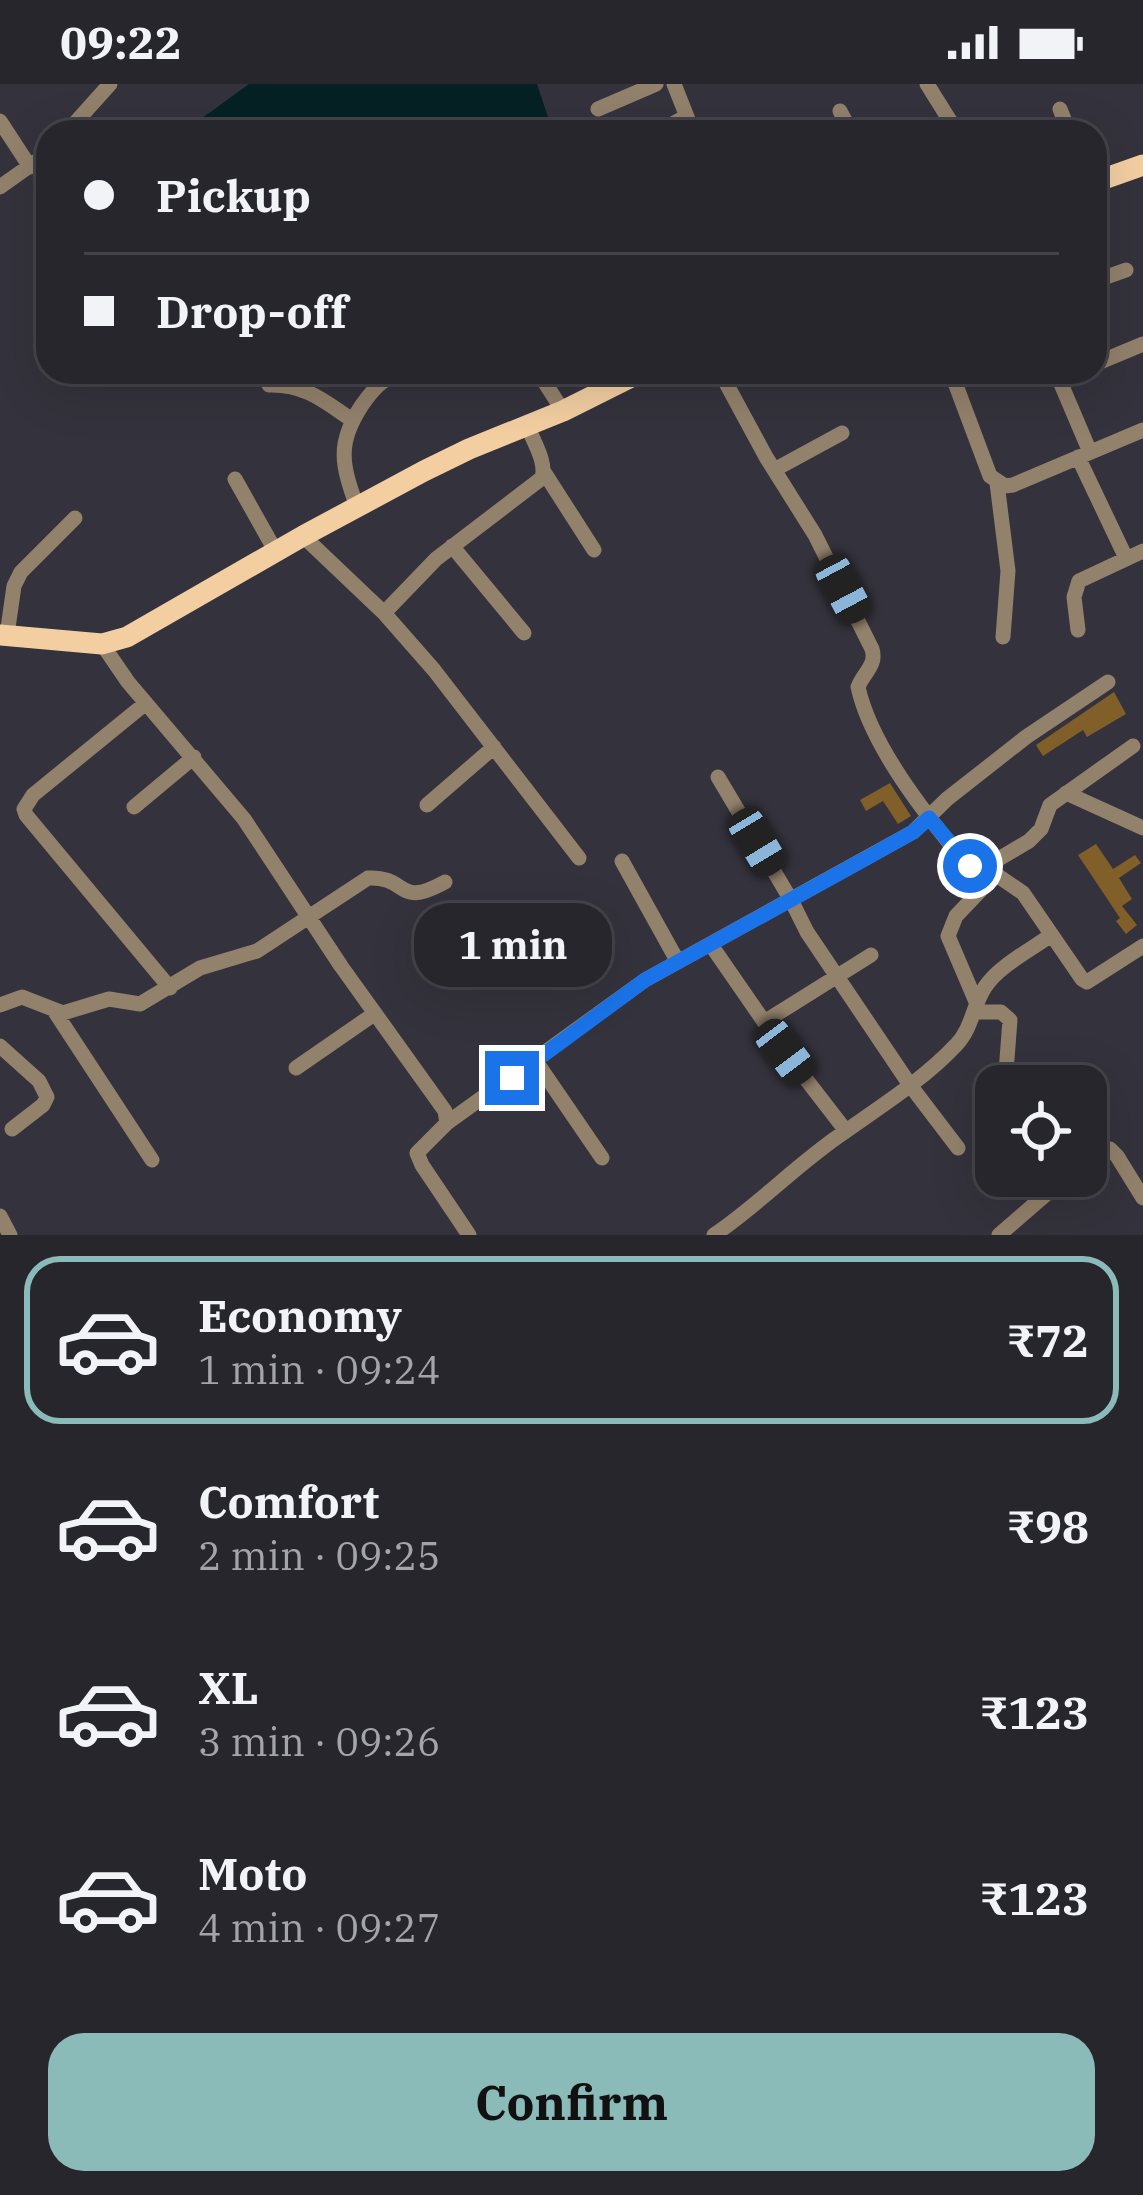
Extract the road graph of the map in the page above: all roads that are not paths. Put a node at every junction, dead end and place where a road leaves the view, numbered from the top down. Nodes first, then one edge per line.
1 (656, 84) edge
2 (674, 84) edge
3 (927, 84) edge
4 (101, 87) edge
5 (598, 109) dead end
6 (1060, 109) dead end
7 (840, 111) dead end
8 (76, 120) edge
9 (688, 120) edge
10 (845, 120) edge
11 (950, 120) edge
12 (1064, 120) edge
13 (0, 121) edge
14 (36, 162) edge
15 (30, 167) junction
16 (1141, 171) edge
17 (1107, 179) edge
18 (0, 187) edge
19 (1126, 270) dead end
20 (1107, 277) edge
21 (1143, 344) edge
22 (1107, 359) edge
23 (378, 384) edge
24 (545, 384) edge
25 (617, 384) edge
26 (727, 384) edge
27 (956, 384) edge
28 (1066, 384) edge
29 (269, 385) dead end
30 (562, 412) junction
31 (352, 420) junction
32 (527, 425) junction
33 (1143, 430) edge
34 (842, 433) dead end
35 (1084, 454) junction
36 (774, 470) junction
37 (544, 472) junction
38 (235, 478) dead end
39 (997, 483) junction
40 (357, 507) junction
41 (75, 518) dead end
42 (303, 536) junction
43 (452, 546) junction
44 (594, 550) dead end
45 (1143, 550) edge
46 (276, 552) junction
47 (1126, 559) junction
48 (384, 613) junction
49 (1078, 630) dead end
50 (524, 633) dead end
51 (3, 635) edge
52 (1003, 638) dead end
53 (102, 644) junction
54 (1108, 682) dead end
55 (146, 703) junction
56 (1133, 746) dead end
57 (494, 747) junction
58 (194, 757) junction
59 (718, 777) dead end
60 (1066, 793) junction
61 (427, 805) dead end
62 (134, 807) dead end
63 (929, 818) junction
64 (1143, 828) edge
65 (579, 858) dead end
66 (622, 861) dead end
67 (991, 871) junction
68 (445, 882) dead end
69 (791, 900) junction
70 (309, 918) junction
71 (1052, 935) junction
72 (711, 945) junction
73 (1143, 946) edge
74 (871, 955) dead end
75 (678, 962) junction
76 (838, 976) junction
77 (170, 988) junction
78 (0, 1005) edge
79 (975, 1008) junction
80 (55, 1012) junction
81 (374, 1013) junction
82 (764, 1022) junction
83 (0, 1046) edge
84 (535, 1060) junction
85 (1007, 1065) edge
86 (296, 1068) dead end
87 (910, 1085) junction
88 (447, 1124) junction
89 (12, 1130) dead end
90 (846, 1131) junction
91 (958, 1148) dead end
92 (1107, 1149) edge
93 (602, 1158) dead end
94 (152, 1160) dead end
95 (1043, 1197) edge
96 (1143, 1198) edge
97 (0, 1216) edge
98 (10, 1235) edge
99 (469, 1235) edge
100 (714, 1235) edge
101 (999, 1235) edge

1 - 5 street
2 - 9 street
3 - 11 street
4 - 8 street
6 - 12 street
7 - 10 street
13 - 15 street
14 - 15 street
15 - 18 street
16 - 17 main road
19 - 20 street
21 - 22 street
23 - 31 street
24 - 30 street
25 - 30 main road
26 - 36 street
27 - 39 street
28 - 35 street
29 - 31 street
30 - 32 main road
31 - 40 street
32 - 37 street
32 - 40 main road
33 - 35 street
34 - 36 street
35 - 39 street
35 - 47 street
36 - 63 street
37 - 43 street
37 - 44 street
38 - 46 street
39 - 52 street
40 - 42 main road
41 - 51 street
42 - 46 main road
42 - 48 street
43 - 48 street
43 - 50 street
45 - 47 street
46 - 53 main road
47 - 49 street
48 - 57 street
51 - 53 main road
53 - 55 street
54 - 63 street
55 - 58 street
55 - 77 street
56 - 60 street
57 - 61 street
57 - 65 street
58 - 62 street
58 - 70 street
59 - 69 street
60 - 64 street
60 - 67 street
63 - 67 street
63 - 69 street
66 - 75 street
67 - 71 street
67 - 79 street
68 - 70 street
69 - 72 street
69 - 76 street
70 - 77 street
70 - 81 street
71 - 73 street
71 - 79 street
72 - 75 street
72 - 82 street
74 - 76 street
75 - 84 street
76 - 82 street
76 - 87 street
77 - 80 street
78 - 80 street
79 - 85 street
79 - 87 street
80 - 94 street
81 - 86 street
81 - 88 street
82 - 90 street
83 - 89 street
84 - 88 street
84 - 93 street
87 - 90 street
87 - 91 street
88 - 99 street
90 - 100 street
92 - 96 street
95 - 101 street
97 - 98 street

